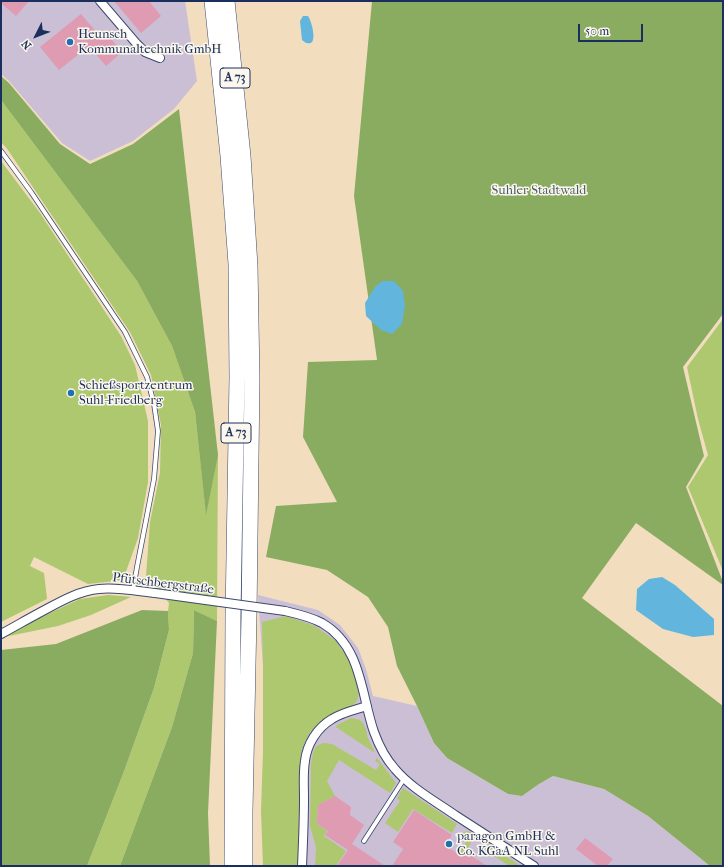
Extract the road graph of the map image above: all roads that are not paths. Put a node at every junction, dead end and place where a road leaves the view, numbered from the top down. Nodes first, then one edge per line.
1 (100, 1) edge
2 (212, 1) edge
3 (227, 1) edge
4 (160, 58) dead end
5 (1, 151) edge
6 (133, 590) junction
7 (1, 634) edge
8 (367, 706) junction
9 (404, 779) junction
10 (364, 841) dead end
11 (232, 866) edge
12 (245, 866) edge
13 (302, 866) edge
14 (534, 866) edge

1 - 4 street
2 - 11 highway, A 73
3 - 12 highway, A 73
5 - 6 lane
6 - 7 street, Pfütschbergstraße
6 - 8 street, Pfütschbergstraße, bridge
8 - 9 street, Pfütschbergstraße
8 - 13 street
9 - 10 lane
9 - 14 street, Pfütschbergstraße

